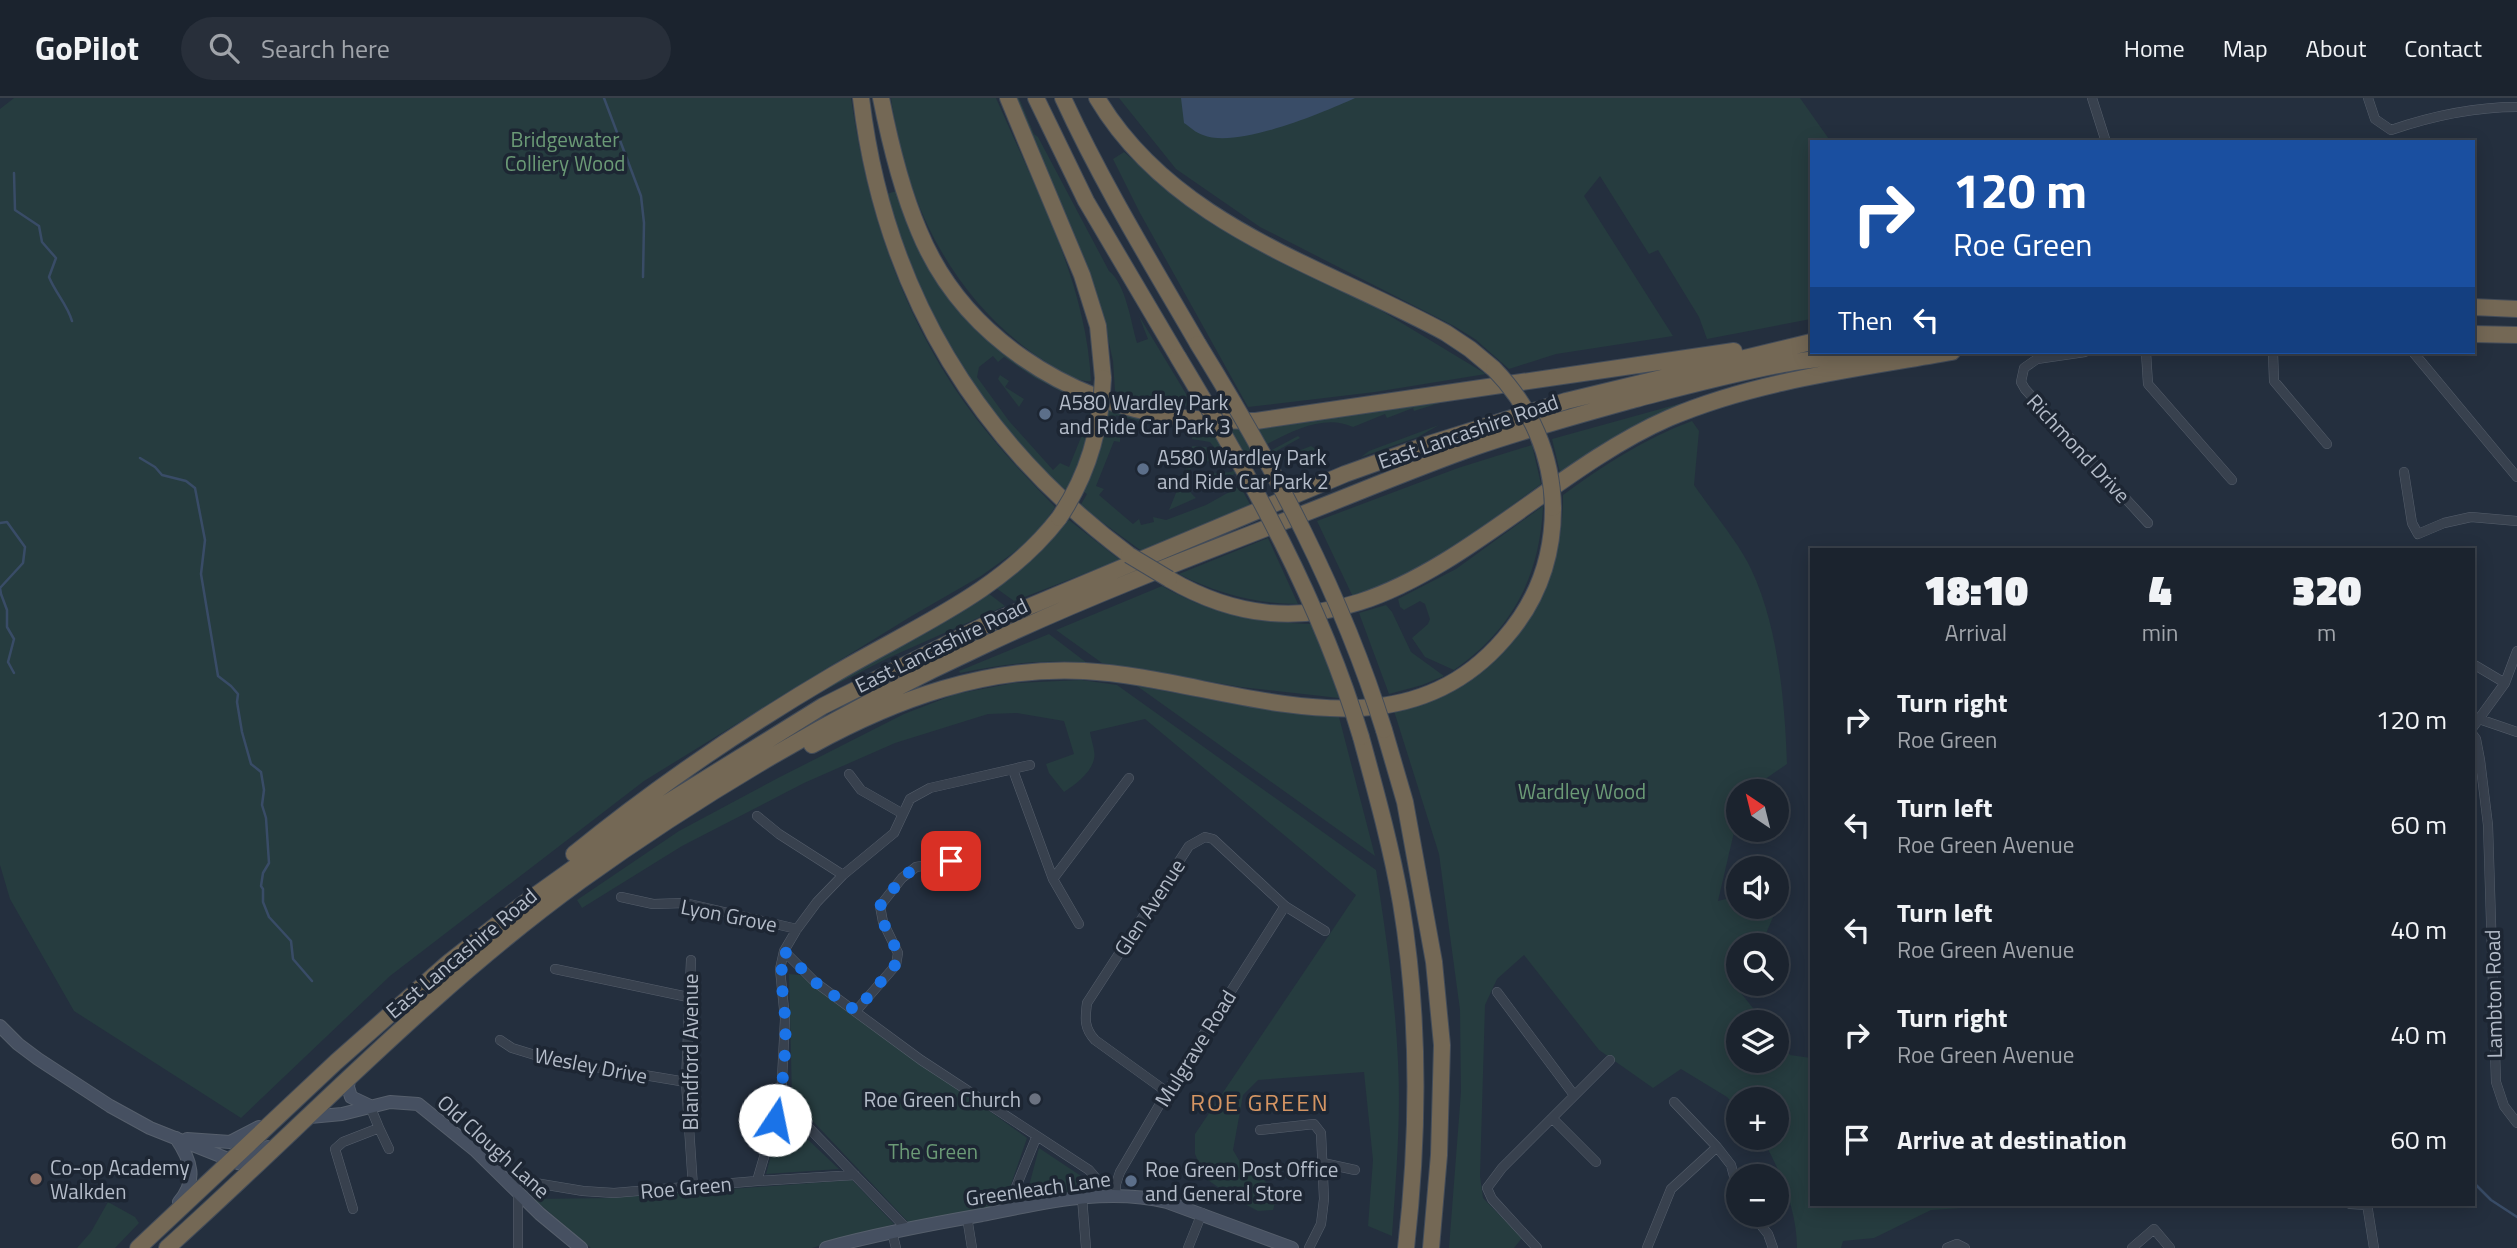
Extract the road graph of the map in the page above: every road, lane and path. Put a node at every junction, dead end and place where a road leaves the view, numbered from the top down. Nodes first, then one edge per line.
1 (861, 98) edge
2 (881, 98) edge
3 (1008, 98) edge
4 (1036, 98) edge
5 (1063, 98) edge
6 (1097, 98) edge
7 (2092, 98) edge
8 (2368, 98) edge
9 (2494, 102) edge
10 (2517, 107) edge
11 (2105, 140) edge
12 (2475, 307) edge
13 (2517, 309) edge
14 (2475, 334) edge
15 (2517, 335) edge
16 (1810, 340) edge
17 (1810, 340) edge
18 (1862, 354) edge
19 (1941, 354) edge
20 (2071, 354) edge
21 (2146, 354) edge
22 (2273, 354) edge
23 (2415, 354) edge
24 (1598, 373) junction
25 (1537, 410) junction
26 (2326, 444) dead end
27 (2404, 471) dead end
28 (2517, 477) edge
29 (2232, 480) dead end
30 (2517, 520) edge
31 (2148, 523) dead end
32 (2517, 653) edge
33 (2475, 665) edge
34 (2505, 683) junction
35 (2479, 719) junction
36 (2475, 724) edge
37 (2517, 732) edge
38 (2475, 737) edge
39 (1030, 765) dead end
40 (1013, 770) junction
41 (849, 774) dead end
42 (1129, 778) dead end
43 (678, 814) junction
44 (903, 814) junction
45 (757, 816) dead end
46 (951, 861) dead end
47 (843, 876) junction
48 (1053, 879) junction
49 (621, 897) dead end
50 (1285, 906) junction
51 (519, 907) junction
52 (1079, 924) dead end
53 (797, 929) junction
54 (1325, 931) dead end
55 (784, 951) junction
56 (691, 960) dead end
57 (555, 969) dead end
58 (1497, 992) dead end
59 (688, 998) junction
60 (856, 1011) junction
61 (0, 1026) edge
62 (500, 1040) dead end
63 (1610, 1060) dead end
64 (349, 1079) junction
65 (686, 1082) junction
66 (1167, 1092) junction
67 (1574, 1096) junction
68 (781, 1099) junction
69 (1675, 1102) dead end
70 (370, 1106) junction
71 (287, 1108) junction
72 (310, 1117) junction
73 (1552, 1118) junction
74 (2517, 1123) edge
75 (379, 1128) junction
76 (1260, 1129) dead end
77 (176, 1138) junction
78 (1036, 1138) junction
79 (1717, 1147) junction
80 (389, 1149) dead end
81 (231, 1161) junction
82 (1596, 1162) dead end
83 (1323, 1163) junction
84 (1730, 1164) edge
85 (1355, 1170) dead end
86 (855, 1175) junction
87 (757, 1181) junction
88 (693, 1186) junction
89 (514, 1188) junction
90 (1116, 1195) junction
91 (1098, 1196) junction
92 (1082, 1197) junction
93 (2367, 1206) edge
94 (353, 1209) dead end
95 (1014, 1209) junction
96 (1202, 1213) junction
97 (967, 1217) junction
98 (1762, 1227) edge
99 (908, 1228) junction
100 (892, 1232) junction
101 (143, 1242) edge
102 (167, 1248) edge
103 (518, 1248) edge
104 (581, 1248) edge
105 (826, 1248) edge
106 (895, 1248) edge
107 (972, 1248) edge
108 (1086, 1248) edge
109 (1188, 1248) edge
110 (1292, 1248) edge
111 (1309, 1248) edge
112 (1406, 1248) edge
113 (1432, 1248) edge
114 (1537, 1248) edge
115 (1647, 1248) edge
116 (1773, 1248) edge
117 (1947, 1248) edge
118 (1965, 1248) edge
119 (2132, 1248) edge
120 (2170, 1248) edge
121 (2374, 1248) edge

1 - 19 highway, bridge
2 - 24 highway
3 - 51 highway, bridge
4 - 112 highway, bridge
5 - 113 highway, bridge
6 - 43 highway, bridge
7 - 11 street
8 - 9 street
9 - 10 street
12 - 13 highway
14 - 15 highway
16 - 24 highway
17 - 25 highway, East Lancashire Road
18 - 43 highway, East Lancashire Road
20 - 31 street, Richmond Drive
21 - 29 street
22 - 26 street
23 - 28 street
24 - 25 highway
25 - 51 highway, East Lancashire Road
27 - 30 street
32 - 34 street
33 - 34 street
34 - 35 street
35 - 36 street
35 - 37 street
38 - 74 street, Lambton Road
39 - 40 street, Roe Green
40 - 44 street, Roe Green
40 - 48 street
41 - 44 street
42 - 48 street
43 - 64 highway, East Lancashire Road
44 - 47 street, Roe Green
45 - 47 street
46 - 60 street
47 - 53 street, Roe Green
48 - 52 street
49 - 53 street, Lyon Grove
50 - 54 street, Glen Avenue
50 - 66 street, Mulgrave Road
50 - 66 street, Glen Avenue
51 - 71 highway, East Lancashire Road
53 - 55 street, Roe Green
55 - 60 street
55 - 68 street, Roe Green
56 - 59 street, Blandford Avenue
57 - 59 street
58 - 67 street
59 - 65 street, Blandford Avenue
60 - 78 street
61 - 77 street
62 - 65 street, Wesley Drive
63 - 67 street
64 - 70 street
64 - 72 highway, East Lancashire Road
65 - 88 street, Blandford Avenue
66 - 90 street, Mulgrave Road
67 - 73 street
68 - 86 street
68 - 87 street, Roe Green
69 - 79 street
70 - 72 street, Old Clough Lane
70 - 75 street
70 - 89 street, Old Clough Lane
71 - 77 street
71 - 81 highway, East Lancashire Road
72 - 81 street, Old Clough Lane
72 - 102 highway, East Lancashire Road
73 - 82 street
73 - 114 street
75 - 80 street
75 - 94 street
76 - 83 street
77 - 81 street
77 - 101 street
78 - 91 street
78 - 95 street
79 - 84 street
79 - 115 street
81 - 101 highway, East Lancashire Road
83 - 85 street
83 - 111 street
86 - 87 street
86 - 99 street
87 - 88 street, Roe Green
88 - 89 street, Roe Green
89 - 103 street
89 - 104 street, Old Clough Lane
90 - 91 street, Greenleach Lane
90 - 96 street, Greenleach Lane
91 - 92 street, Greenleach Lane
92 - 95 street, Greenleach Lane
92 - 108 street
93 - 121 street
95 - 97 street, Greenleach Lane
96 - 109 street
96 - 110 street, Greenleach Lane
97 - 99 street, Greenleach Lane
97 - 107 street
98 - 116 street
99 - 100 street, Greenleach Lane
100 - 105 street, Greenleach Lane
100 - 106 street
117 - 118 street
119 - 120 street

